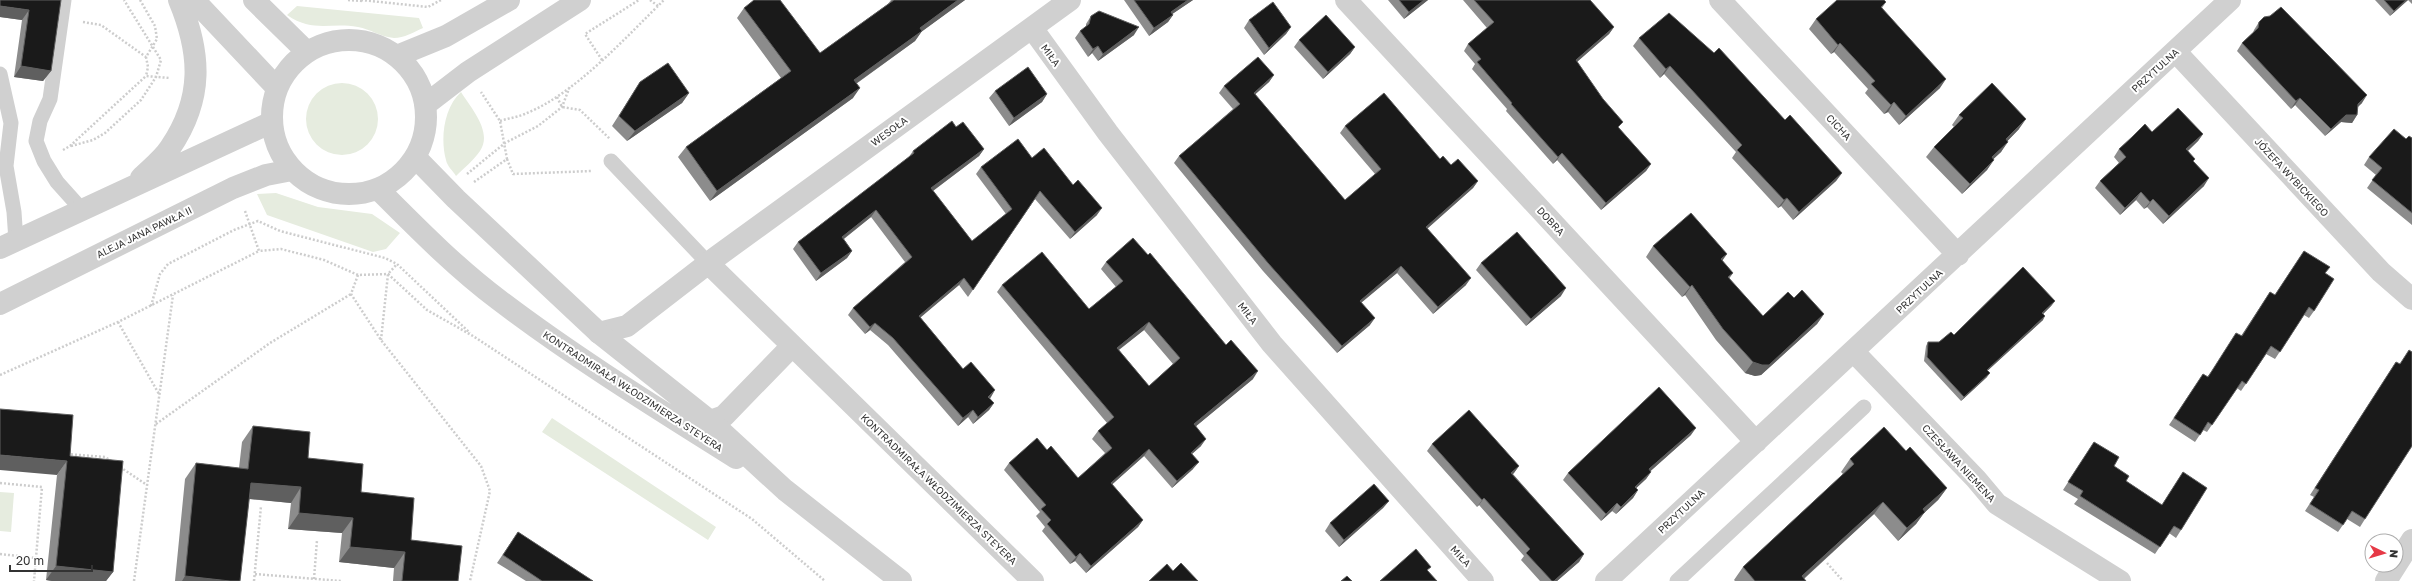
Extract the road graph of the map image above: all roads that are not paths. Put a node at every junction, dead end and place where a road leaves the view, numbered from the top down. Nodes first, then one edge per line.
1 (64, 0) edge
2 (179, 0) edge
3 (194, 0) edge
4 (254, 0) edge
5 (509, 0) edge
6 (580, 0) edge
7 (1070, 0) edge
8 (1346, 0) edge
9 (1720, 0) edge
10 (2230, 0) edge
11 (1032, 28) junction
12 (307, 52) junction
13 (2176, 52) junction
14 (397, 56) junction
15 (0, 74) edge
16 (277, 88) junction
17 (425, 104) junction
18 (272, 122) junction
19 (415, 157) junction
20 (616, 166) road end
21 (292, 170) junction
22 (133, 186) junction
23 (378, 189) junction
24 (83, 210) junction
25 (8, 244) edge
26 (1958, 255) junction
27 (708, 263) junction
28 (2412, 299) edge
29 (0, 304) edge
30 (599, 332) junction
31 (792, 346) junction
32 (1853, 351) junction
33 (1864, 407) dead end
34 (710, 421) junction
35 (679, 422) junction
36 (1756, 442) junction
37 (785, 490) junction
38 (2412, 540) edge
39 (901, 581) edge
40 (1033, 581) edge
41 (1483, 581) edge
42 (1606, 581) edge
43 (1678, 581) edge
44 (2120, 581) edge
45 (2386, 581) edge

1 - 24 lane
2 - 22 street
3 - 16 street
4 - 12 street
5 - 14 street
6 - 17 street
7 - 11 street, WESOŁA
8 - 36 street, DOBRA
9 - 26 street, CICHA
10 - 13 street, PRZYTULNA
11 - 27 street, WESOŁA
11 - 41 street, MIŁA
12 - 14 street
12 - 16 street
13 - 26 street, PRZYTULNA
13 - 28 street, JÓZEFA WYBICKIEGO
14 - 17 street
15 - 25 lane
16 - 18 street
17 - 19 street
18 - 21 street
18 - 22 street
19 - 23 street
19 - 30 street, KONTRADMIRAŁA WŁODZIMIERZA STEYERA
20 - 27 lane
21 - 23 street
21 - 29 street, ALEJA JANA PAWŁA II
22 - 24 street
23 - 35 street, KONTRADMIRAŁA WŁODZIMIERZA STEYERA
24 - 25 street
26 - 32 street, PRZYTULNA
27 - 30 street, WESOŁA
27 - 31 street, KONTRADMIRAŁA WŁODZIMIERZA STEYERA
30 - 34 street, KONTRADMIRAŁA WŁODZIMIERZA STEYERA
31 - 34 street
31 - 40 street, KONTRADMIRAŁA WŁODZIMIERZA STEYERA
32 - 36 street, PRZYTULNA
32 - 44 street, CZESŁAWA NIEMENA
33 - 43 lane
34 - 35 street
34 - 37 street, KONTRADMIRAŁA WŁODZIMIERZA STEYERA
35 - 37 street, KONTRADMIRAŁA WŁODZIMIERZA STEYERA
36 - 42 street, PRZYTULNA
37 - 39 street, KONTRADMIRAŁA WŁODZIMIERZA STEYERA
38 - 45 street

